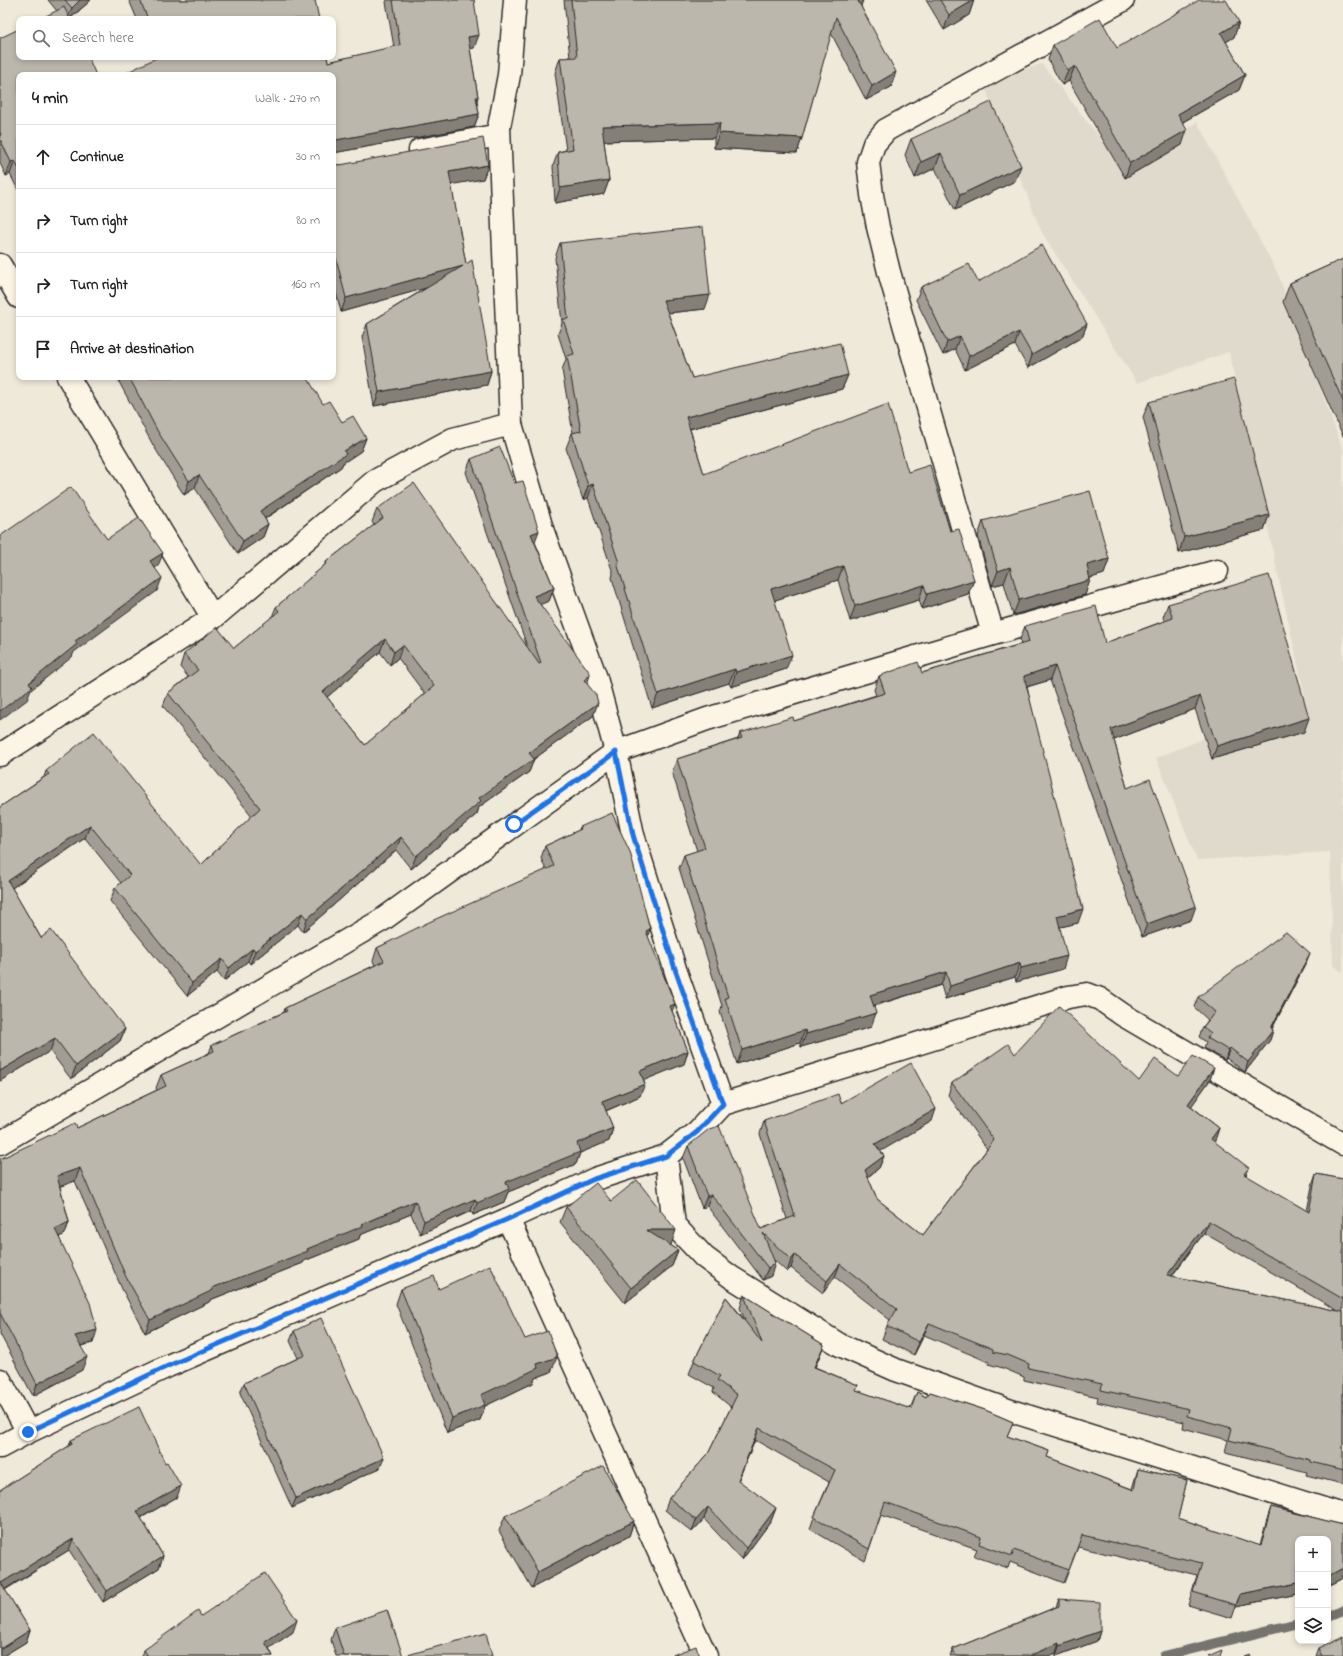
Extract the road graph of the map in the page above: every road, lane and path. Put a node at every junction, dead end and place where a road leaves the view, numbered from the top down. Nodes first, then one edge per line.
1 (515, 0) edge
2 (1123, 0) edge
3 (499, 135) junction
4 (401, 154) edge
5 (0, 265) edge
6 (16, 292) edge
7 (70, 380) edge
8 (511, 424) junction
9 (1217, 571) dead end
10 (213, 618) junction
11 (993, 634) junction
12 (616, 752) junction
13 (0, 755) edge
14 (723, 1104) junction
15 (0, 1143) edge
16 (1343, 1144) edge
17 (666, 1156) junction
18 (508, 1219) junction
19 (0, 1380) edge
20 (28, 1432) junction
21 (0, 1448) edge
22 (1343, 1515) edge
23 (706, 1656) edge

1 - 3 street
2 - 11 street
3 - 4 street
3 - 8 street
5 - 6 street
7 - 10 street
8 - 10 street
8 - 12 street
9 - 11 street
10 - 13 street
11 - 12 street
12 - 14 street
12 - 15 street
14 - 16 street
14 - 17 street
17 - 18 street
17 - 22 street
18 - 20 street
18 - 23 street
19 - 20 street
20 - 21 street

